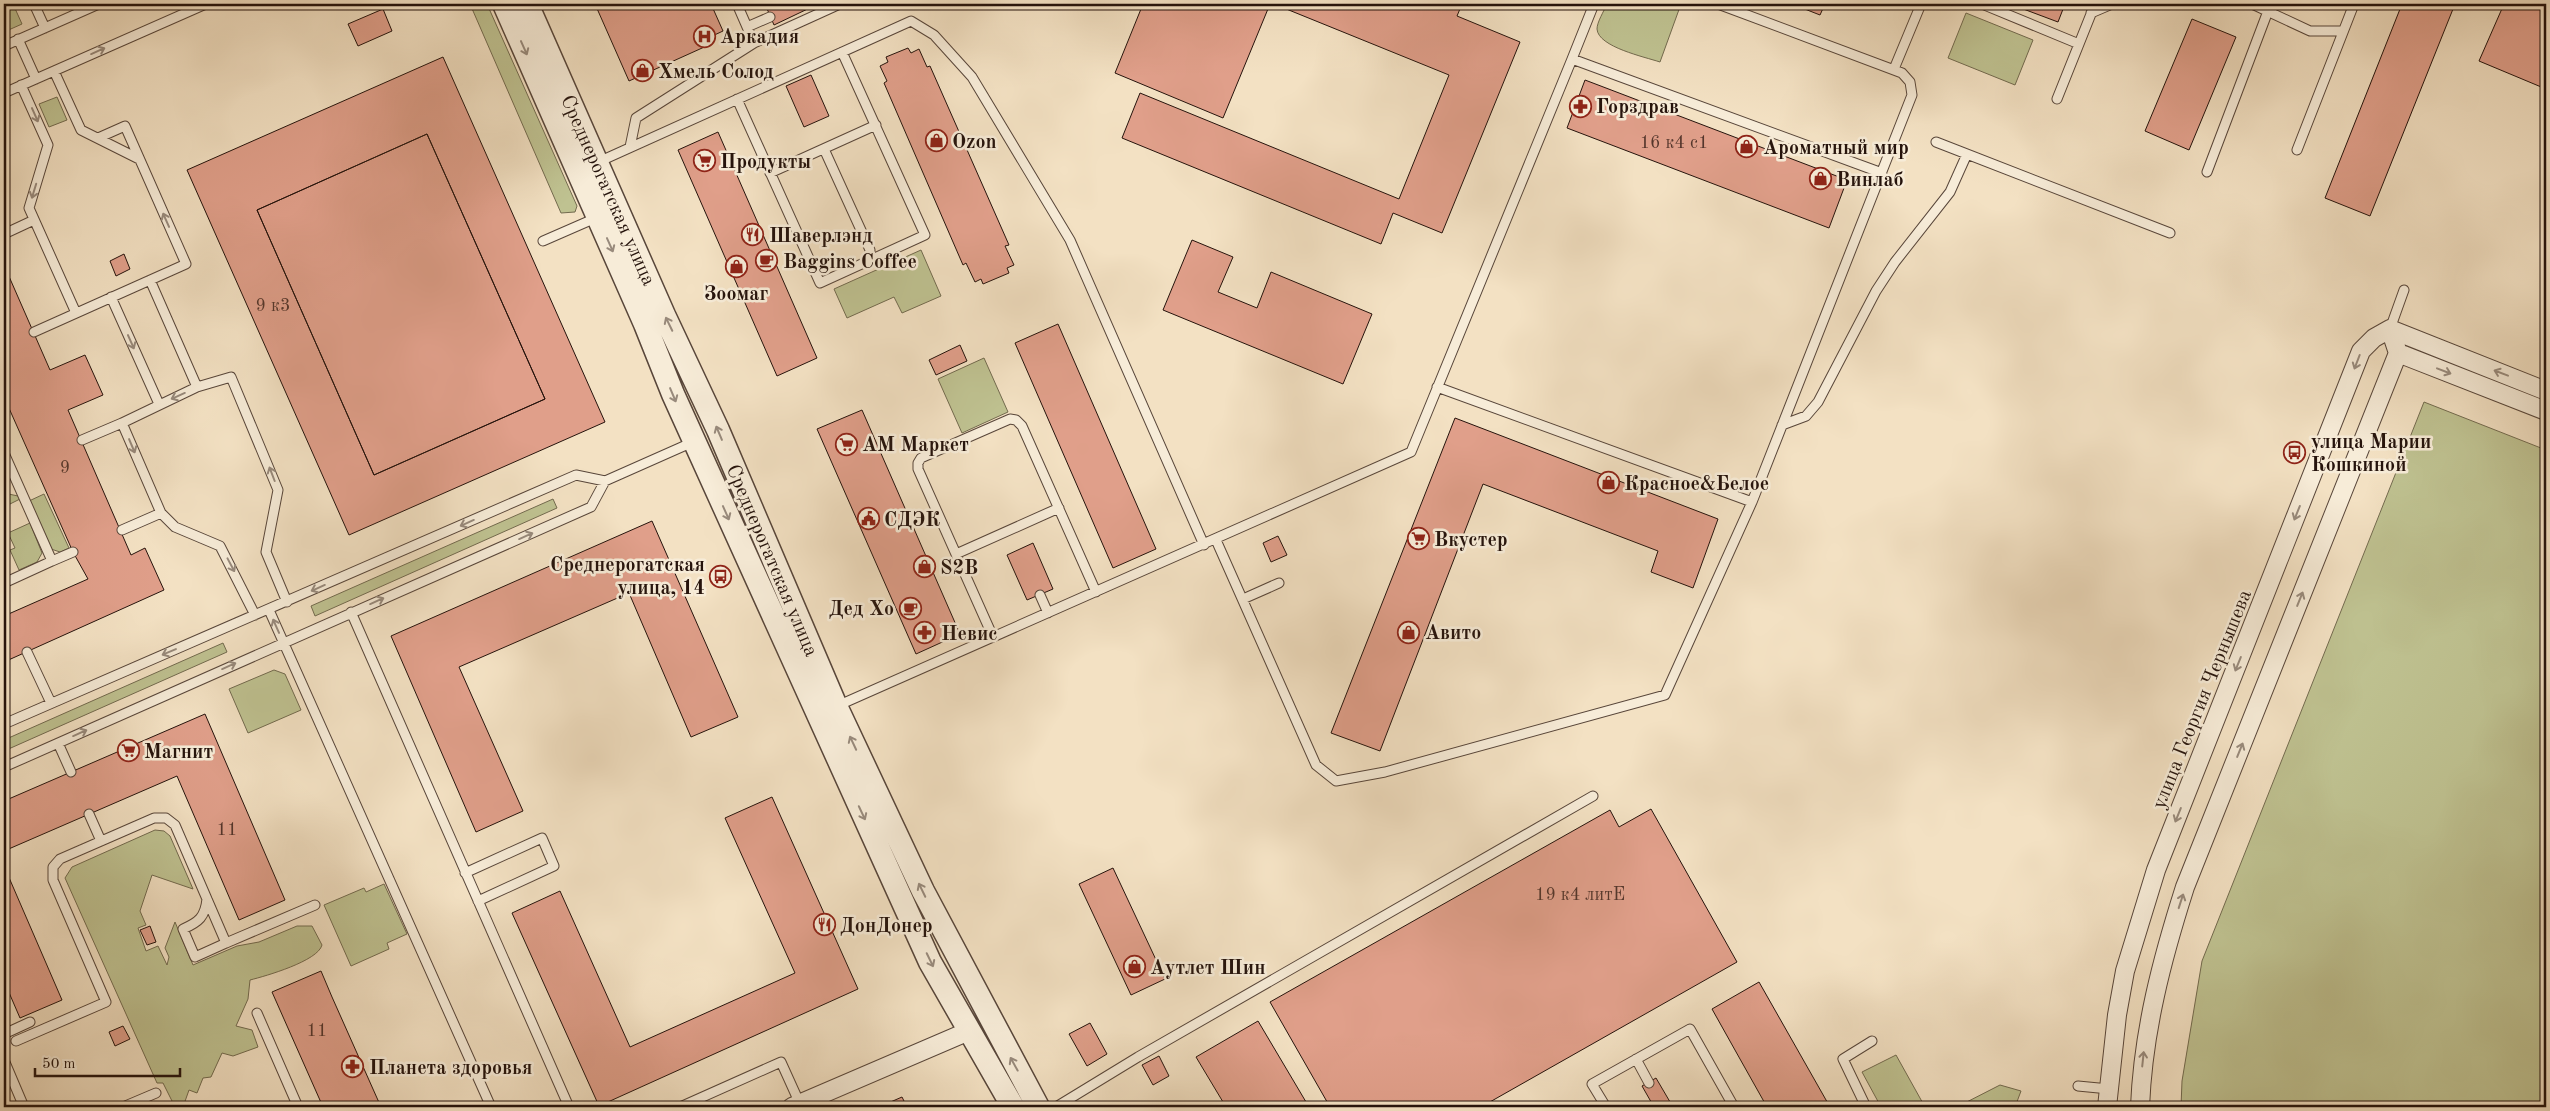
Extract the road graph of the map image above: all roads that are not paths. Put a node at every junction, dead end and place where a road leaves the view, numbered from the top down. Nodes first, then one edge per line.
1 (34, 4) edge
2 (99, 4) edge
3 (206, 4) edge
4 (504, 4) edge
5 (527, 4) edge
6 (737, 4) edge
7 (840, 4) edge
8 (1594, 4) edge
9 (1718, 4) edge
10 (1921, 4) edge
11 (1982, 4) edge
12 (2094, 4) edge
13 (2112, 4) edge
14 (2252, 4) edge
15 (2354, 4) edge
16 (2268, 11) junction
17 (2091, 13) junction
18 (770, 17) dead end
19 (747, 27) junction
20 (45, 28) junction
21 (2344, 31) junction
22 (18, 40) junction
23 (754, 43) junction
24 (2079, 44) junction
25 (4, 46) edge
26 (842, 52) junction
27 (1572, 59) junction
28 (1894, 69) junction
29 (54, 71) junction
30 (36, 79) junction
31 (21, 85) junction
32 (4, 93) edge
33 (737, 99) junction
34 (2057, 99) dead end
35 (876, 125) junction
36 (98, 138) junction
37 (1936, 142) dead end
38 (630, 147) junction
39 (824, 148) junction
40 (2297, 150) dead end
41 (1967, 154) junction
42 (139, 159) junction
43 (587, 167) junction
44 (2206, 172) dead end
45 (770, 173) junction
46 (1882, 173) junction
47 (607, 212) junction
48 (34, 220) junction
49 (2170, 233) dead end
50 (4, 234) edge
51 (543, 241) dead end
52 (870, 250) dead end
53 (150, 280) junction
54 (2404, 290) dead end
55 (111, 297) junction
56 (76, 313) junction
57 (2390, 330) junction
58 (34, 332) dead end
59 (2398, 354) junction
60 (197, 387) junction
61 (1437, 387) junction
62 (2546, 391) edge
63 (159, 404) junction
64 (2546, 411) edge
65 (122, 423) junction
66 (1782, 425) junction
67 (82, 440) dead end
68 (694, 441) junction
69 (4, 453) edge
70 (605, 481) junction
71 (1752, 502) junction
72 (1059, 508) junction
73 (161, 512) junction
74 (122, 530) dead end
75 (1216, 540) junction
76 (1204, 544) junction
77 (73, 552) dead end
78 (956, 554) junction
79 (52, 561) junction
80 (4, 583) edge
81 (1279, 583) dead end
82 (1096, 592) junction
83 (1040, 594) dead end
84 (1243, 599) junction
85 (287, 602) junction
86 (269, 610) junction
87 (351, 612) junction
88 (1048, 613) junction
89 (255, 615) junction
90 (993, 637) junction
91 (283, 642) junction
92 (27, 652) dead end
93 (51, 703) junction
94 (827, 712) junction
95 (4, 724) edge
96 (58, 743) junction
97 (4, 767) edge
98 (71, 772) dead end
99 (1593, 796) dead end
100 (89, 814) dead end
101 (102, 841) junction
102 (465, 873) junction
103 (207, 899) junction
104 (478, 901) junction
105 (316, 905) dead end
106 (226, 943) junction
107 (257, 1013) dead end
108 (30, 1022) dead end
109 (969, 1031) junction
110 (4, 1034) edge
111 (16, 1041) dead end
112 (1872, 1042) dead end
113 (4, 1060) edge
114 (1636, 1060) junction
115 (1649, 1083) dead end
116 (2078, 1086) dead end
117 (2109, 1089) junction
118 (156, 1093) dead end
119 (140, 1104) edge
120 (796, 1106) edge
121 (24, 1107) edge
122 (123, 1107) edge
123 (298, 1107) edge
124 (491, 1107) edge
125 (569, 1107) edge
126 (680, 1107) edge
127 (1013, 1107) edge
128 (1038, 1107) edge
129 (1056, 1107) edge
130 (1606, 1107) edge
131 (1734, 1107) edge
132 (1866, 1107) edge
133 (2107, 1107) edge
134 (2140, 1107) edge

1 - 20 lane
2 - 20 lane
29 -> 3 lane
4 -> 43 street, Среднерогатская улица
5 - 43 street, Среднерогатская улица
6 - 19 lane
7 - 23 lane
8 - 27 lane
9 - 28 lane
10 - 28 lane
11 - 24 lane
12 - 17 lane
13 - 17 lane
14 - 16 lane
15 - 21 lane
16 - 21 lane
16 - 44 lane
17 - 24 lane
18 - 19 lane
19 - 23 lane
20 - 22 lane
21 - 40 lane
22 - 25 lane
22 - 30 lane
23 - 38 lane
24 - 34 lane
26 - 33 lane
26 - 35 lane
26 - 76 lane
27 - 46 lane
27 - 61 lane
28 - 46 lane
29 - 30 lane
29 - 36 lane
30 - 31 lane
31 - 32 lane
31 -> 48 lane
33 - 38 lane
33 - 45 lane
35 - 39 lane
35 - 45 lane
36 - 42 lane
36 - 42 lane
37 - 41 lane
38 - 43 lane
39 - 45 lane
39 - 52 lane
41 - 49 lane
41 - 66 lane
53 -> 42 lane
43 - 47 street, Среднерогатская улица
46 - 66 lane
47 - 51 lane
47 -> 68 street, Среднерогатская улица
94 -> 47 street, Среднерогатская улица
48 - 50 lane
48 - 56 lane
53 - 55 lane
53 - 60 lane
54 - 57 lane
55 - 56 lane
55 -> 63 lane
56 - 58 lane
57 - 59 street
62 -> 57 street
57 -> 117 street, улица Георгия Чернышева
59 -> 64 street
134 -> 59 street
60 -> 63 lane
85 -> 60 lane
61 - 71 lane
61 - 75 lane
63 - 65 lane
65 - 67 lane
65 -> 73 lane
66 - 71 lane
68 - 70 lane
68 -> 94 street, Среднерогатская улица
69 - 79 lane
70 -> 85 lane
87 -> 70 lane
71 - 84 lane
72 - 78 lane
72 - 78 lane
72 - 82 lane
73 - 74 lane
73 -> 89 lane
75 - 76 lane
75 - 84 lane
76 - 82 lane
77 - 79 lane
78 - 90 lane
79 - 80 lane
81 - 84 lane
82 - 88 lane
83 - 88 lane
85 - 86 lane
86 - 89 lane
91 -> 86 lane
87 - 91 lane
87 - 102 lane
88 - 90 lane
89 -> 93 lane
90 - 94 lane
96 -> 91 lane
91 - 124 lane
92 - 93 lane
93 - 95 lane
94 -> 109 street, Среднерогатская улица
128 -> 94 street, Среднерогатская улица
96 - 97 lane
96 - 98 lane
99 - 129 lane
100 - 101 lane
101 - 103 lane
101 - 111 lane
102 - 104 lane
102 - 104 lane
103 - 106 lane
103 - 106 lane
104 - 125 lane
105 - 106 lane
107 - 123 lane
108 - 110 lane
109 - 120 street
109 - 127 street, Среднерогатская улица
112 - 132 lane
113 - 121 lane
114 - 115 lane
114 - 130 lane
114 - 131 lane
116 - 117 lane
117 - 133 street, улица Георгия Чернышева
118 - 119 lane
119 - 122 lane
120 - 126 lane

